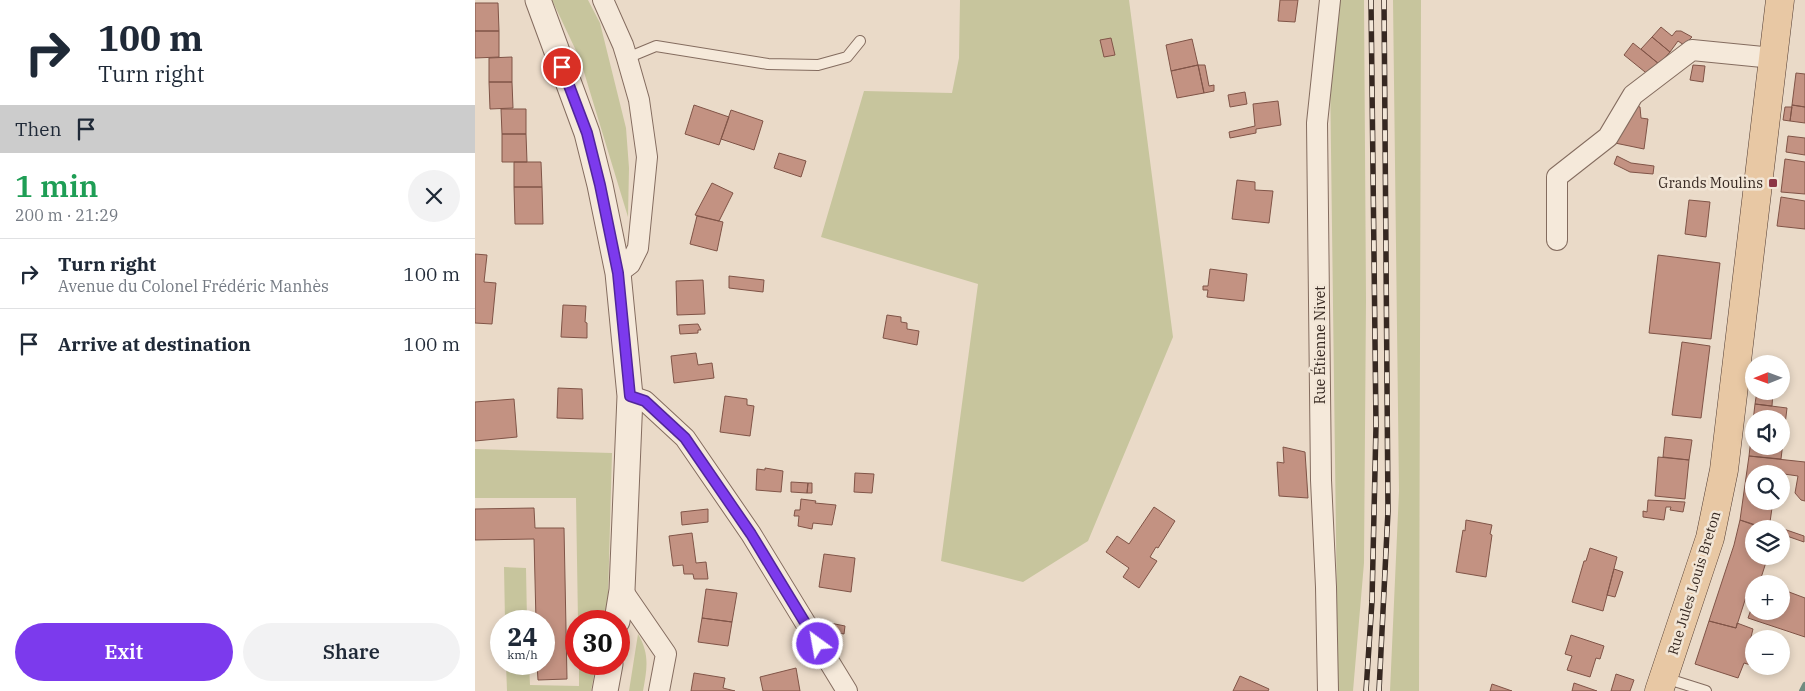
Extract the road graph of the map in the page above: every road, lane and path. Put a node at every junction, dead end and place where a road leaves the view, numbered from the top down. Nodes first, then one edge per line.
1 (538, 0) edge
2 (603, 0) edge
3 (1330, 0) edge
4 (1779, 0) edge
5 (860, 41) dead end
6 (627, 58) junction
7 (1773, 58) junction
8 (1557, 240) dead end
9 (618, 273) junction
10 (630, 396) junction
11 (622, 590) junction
12 (619, 610) edge
13 (608, 675) edge
14 (1662, 685) edge
15 (605, 691) edge
16 (659, 691) edge
17 (847, 691) edge
18 (1328, 691) edge
19 (1706, 691) edge

1 - 9 street
2 - 6 street
3 - 18 street, Rue Étienne Nivet
4 - 7 main road, Rue Jules Louis Breton
5 - 6 lane
6 - 9 street
7 - 8 street
7 - 14 main road, Rue Jules Louis Breton
9 - 10 street
10 - 11 street
10 - 17 street
11 - 12 street
11 - 16 street
13 - 15 street
14 - 19 lane

